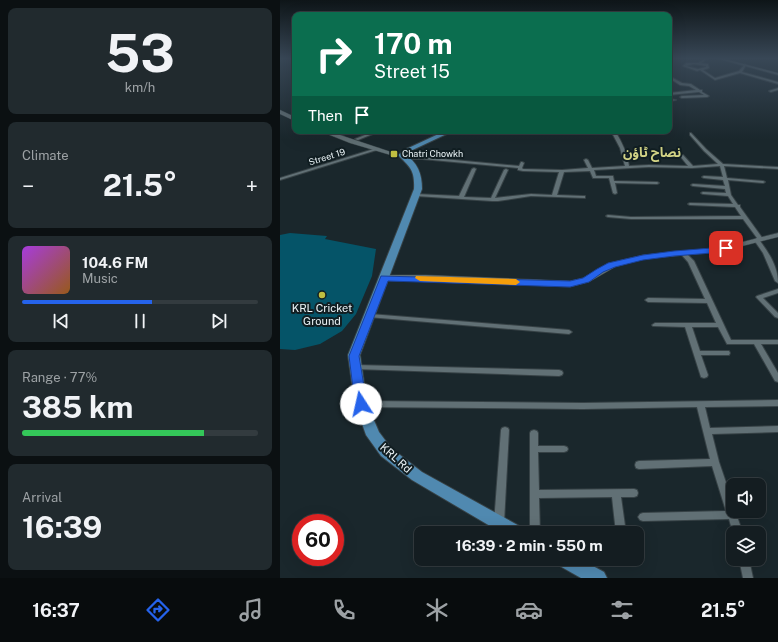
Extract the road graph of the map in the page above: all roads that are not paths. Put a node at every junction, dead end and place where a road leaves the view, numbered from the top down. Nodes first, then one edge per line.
1 (692, 85) edge
2 (778, 89) edge
3 (701, 91) junction
4 (771, 91) dead end
5 (672, 94) edge
6 (682, 97) dead end
7 (280, 111) edge
8 (292, 115) edge
9 (292, 117) edge
10 (332, 134) edge
11 (338, 134) edge
12 (370, 134) edge
13 (440, 134) edge
14 (444, 134) edge
15 (615, 134) edge
16 (691, 134) dead end
17 (357, 139) dead end
18 (378, 149) junction
19 (401, 154) junction
20 (682, 156) dead end
21 (586, 160) dead end
22 (722, 165) junction
23 (627, 167) junction
24 (692, 167) junction
25 (778, 168) edge
26 (474, 169) dead end
27 (506, 170) dead end
28 (590, 170) junction
29 (562, 171) junction
30 (704, 177) dead end
31 (726, 178) junction
32 (280, 179) edge
33 (612, 182) junction
34 (763, 182) dead end
35 (657, 183) dead end
36 (693, 185) dead end
37 (728, 188) junction
38 (615, 193) dead end
39 (703, 193) dead end
40 (416, 195) junction
41 (729, 195) junction
42 (554, 196) junction
43 (583, 197) dead end
44 (461, 198) junction
45 (492, 200) junction
46 (690, 204) dead end
47 (738, 206) junction
48 (608, 216) dead end
49 (745, 217) junction
50 (778, 235) edge
51 (759, 240) junction
52 (684, 252) junction
53 (776, 272) edge
54 (384, 278) junction
55 (778, 281) edge
56 (778, 291) edge
57 (648, 300) dead end
58 (710, 301) junction
59 (370, 316) junction
60 (777, 316) edge
61 (655, 325) dead end
62 (688, 325) junction
63 (720, 325) junction
64 (569, 332) dead end
65 (756, 342) junction
66 (778, 342) edge
67 (727, 352) dead end
68 (697, 353) junction
69 (355, 367) junction
70 (559, 373) dead end
71 (704, 374) dead end
72 (778, 379) edge
73 (778, 403) edge
74 (361, 404) junction
75 (700, 404) junction
76 (778, 429) edge
77 (505, 430) dead end
78 (706, 431) junction
79 (534, 433) dead end
80 (534, 449) junction
81 (564, 449) dead end
82 (715, 462) junction
83 (638, 465) dead end
84 (616, 493) junction
85 (634, 493) dead end
86 (534, 494) junction
87 (726, 496) edge
88 (726, 514) edge
89 (643, 517) dead end
90 (499, 523) junction
91 (504, 526) edge
92 (535, 526) edge
93 (620, 526) edge
94 (577, 566) edge
95 (745, 566) edge
96 (598, 578) edge
97 (748, 578) edge

1 - 3 street
2 - 4 street
3 - 5 street
3 - 6 street
7 - 8 street
7 - 9 street
10 - 18 street
11 - 19 street
12 - 17 street
13 - 19 main road
14 - 19 main road
15 - 23 street
16 - 22 street
18 - 19 street
18 - 32 street, Street 19
19 - 29 street
19 - 40 main road, KRL Rd
20 - 24 street
21 - 28 street
22 - 24 street
22 - 25 street
22 - 31 street
23 - 24 street
23 - 28 street
26 - 44 street
27 - 45 street
28 - 29 street
28 - 33 street
29 - 42 street
30 - 31 street
31 - 34 street
31 - 37 street
33 - 35 street
33 - 38 street
36 - 37 street
37 - 41 street
39 - 41 street
40 - 44 street
40 - 54 main road, KRL Rd
41 - 47 street
42 - 43 street
42 - 45 street
44 - 45 street
46 - 47 street
47 - 49 street
48 - 49 street
49 - 51 street
50 - 51 street
51 - 52 street
51 - 53 street
52 - 54 street
52 - 58 street
53 - 55 street
54 - 59 main road, KRL Rd
56 - 60 street
57 - 58 street
58 - 63 street
59 - 64 street
59 - 69 main road, KRL Rd
61 - 62 street
62 - 63 street
62 - 68 street
63 - 65 street
65 - 66 street
65 - 72 street
67 - 68 street
68 - 71 street
69 - 70 street
69 - 74 main road, KRL Rd
73 - 75 street
74 - 75 street
74 - 90 main road, KRL Rd
75 - 78 street
76 - 78 street
77 - 90 street
78 - 82 street
79 - 80 street
80 - 81 street
80 - 86 street
82 - 83 street
82 - 87 street
84 - 85 street
84 - 86 street
84 - 93 street
86 - 92 street
88 - 89 street
90 - 91 main road, KRL Rd
94 - 96 main road
95 - 97 street

